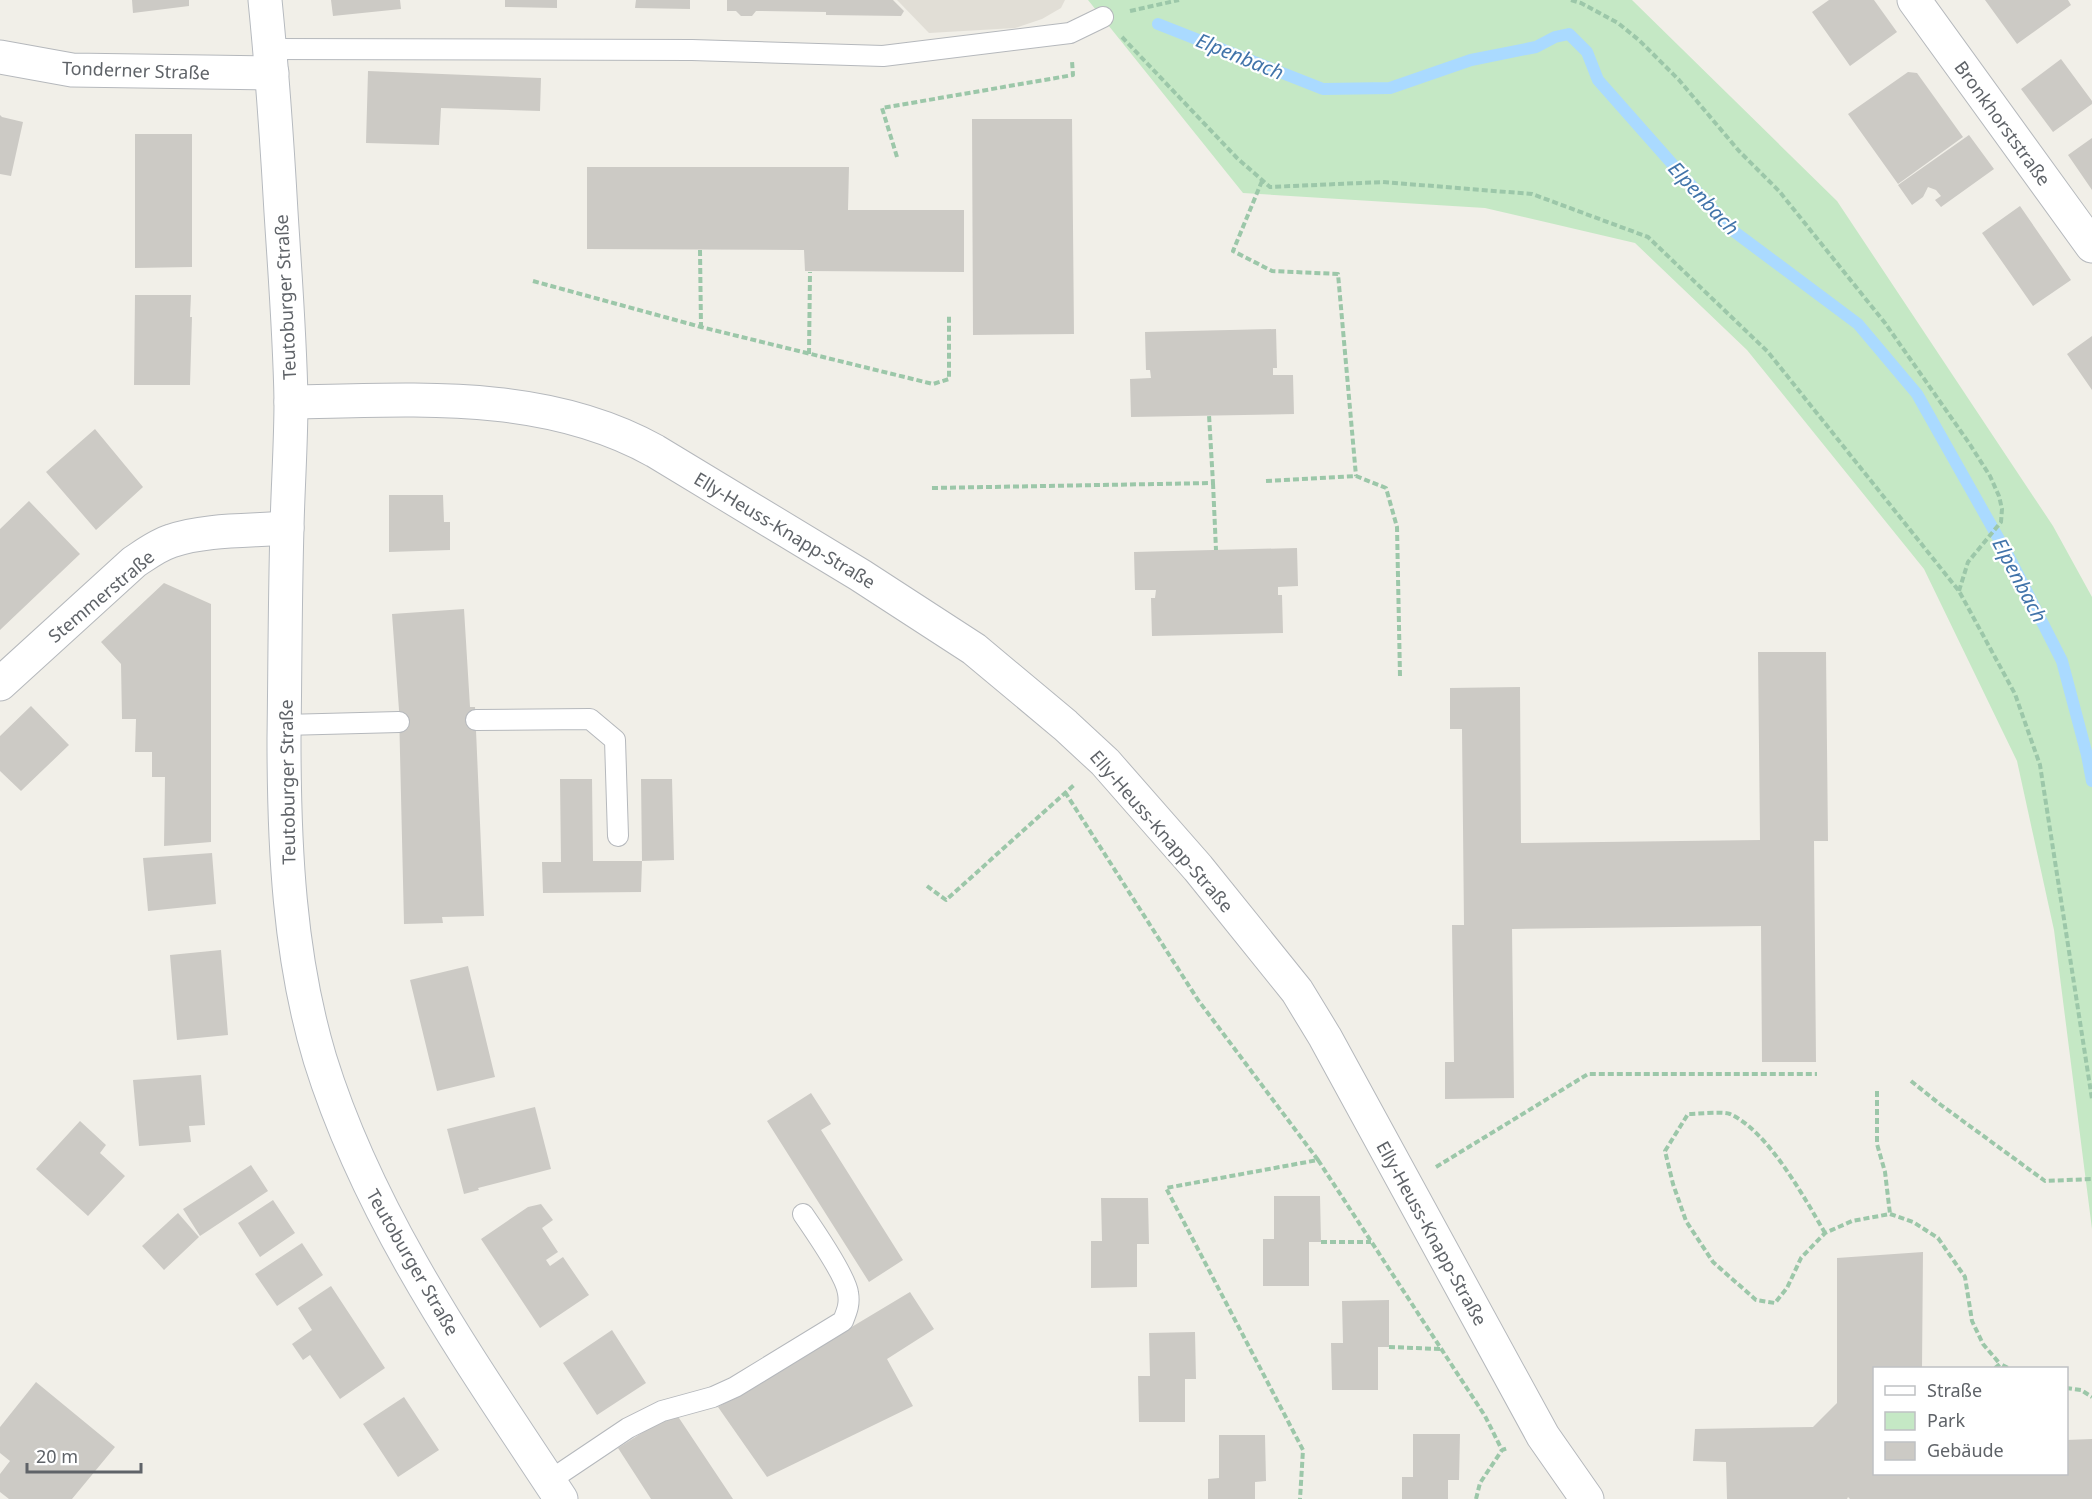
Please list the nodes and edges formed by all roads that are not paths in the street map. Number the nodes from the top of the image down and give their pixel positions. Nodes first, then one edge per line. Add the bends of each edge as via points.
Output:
1 (265, 0) edge
2 (1914, 0) edge
3 (1103, 17) road end
4 (0, 57) edge
5 (271, 61) junction
6 (2092, 246) edge
7 (291, 402) junction
8 (287, 528) junction
9 (0, 684) edge
10 (476, 720) dead end
11 (399, 722) dead end
12 (284, 725) junction
13 (618, 837) dead end
14 (803, 1214) dead end
15 (555, 1490) edge
16 (1587, 1499) edge

1 - 5 street, Teutoburger Straße
2 - 6 street, Bronkhorststraße
3 - 5 lane via 1070,33 883,56 692,50
4 - 5 street, Tonderner Straße via 72,70
5 - 7 street, Teutoburger Straße
7 - 8 street, Teutoburger Straße
7 - 16 street, Elly-Heuss-Knapp-Straße via 434,400 558,413 601,425 631,438 861,575 974,649 1065,725 1104,762 1198,868 1297,991 1543,1436
8 - 9 street, Stemmerstraße via 202,535 171,541 152,550
8 - 12 street, Teutoburger Straße
10 - 13 lane via 590,719 615,740
11 - 12 lane
12 - 15 street, Teutoburger Straße via 287,840 297,953 310,1022 332,1096 396,1239
14 - 15 lane via 848,1290 849,1307 843,1321 735,1388 662,1411 628,1428

